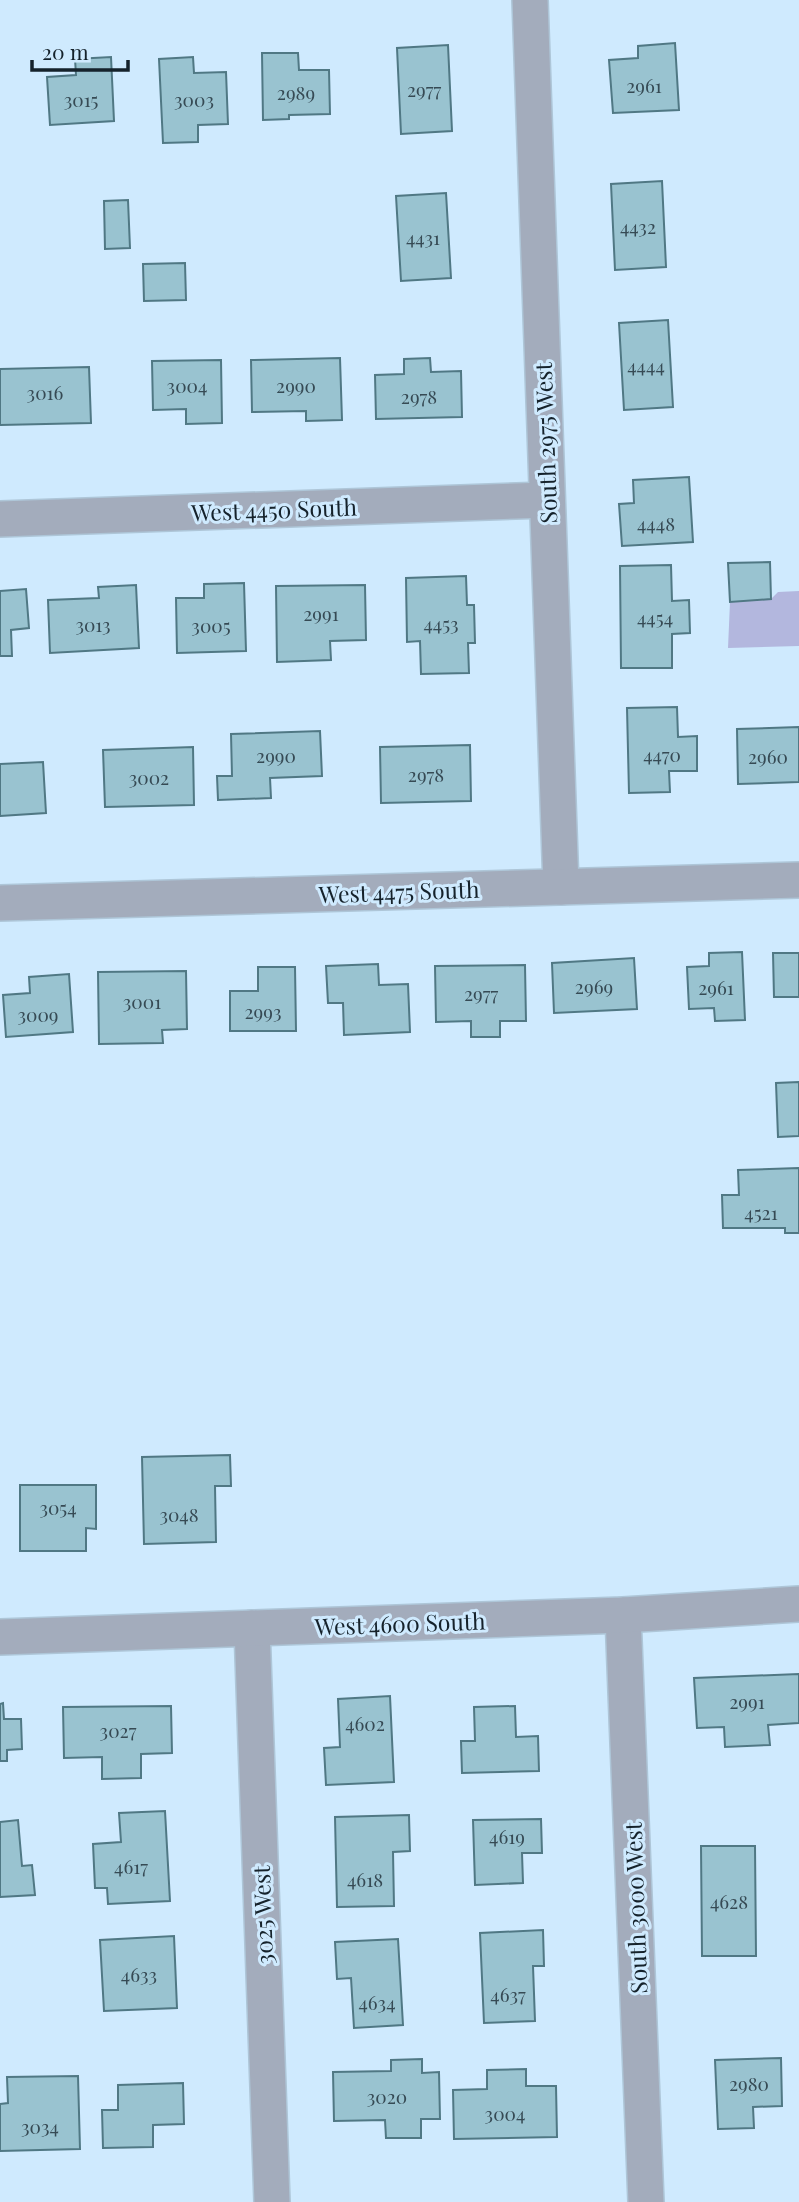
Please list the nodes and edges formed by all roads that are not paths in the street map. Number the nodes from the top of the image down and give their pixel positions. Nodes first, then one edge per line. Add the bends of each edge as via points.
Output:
1 (530, 0) edge
2 (547, 500) junction
3 (0, 519) edge
4 (799, 880) edge
5 (561, 887) junction
6 (0, 903) edge
7 (799, 1604) edge
8 (623, 1615) junction
9 (252, 1628) junction
10 (0, 1637) edge
11 (272, 2202) edge
12 (646, 2202) edge

1 - 2 street, South 2975 West
2 - 3 street, West 4450 South
2 - 5 street, South 2975 West
4 - 5 street, West 4475 South
5 - 6 street, West 4475 South
7 - 8 street, West 4600 South
8 - 9 street, West 4600 South
8 - 12 street, South 3000 West
9 - 10 street, West 4600 South
9 - 11 street, 3025 West

